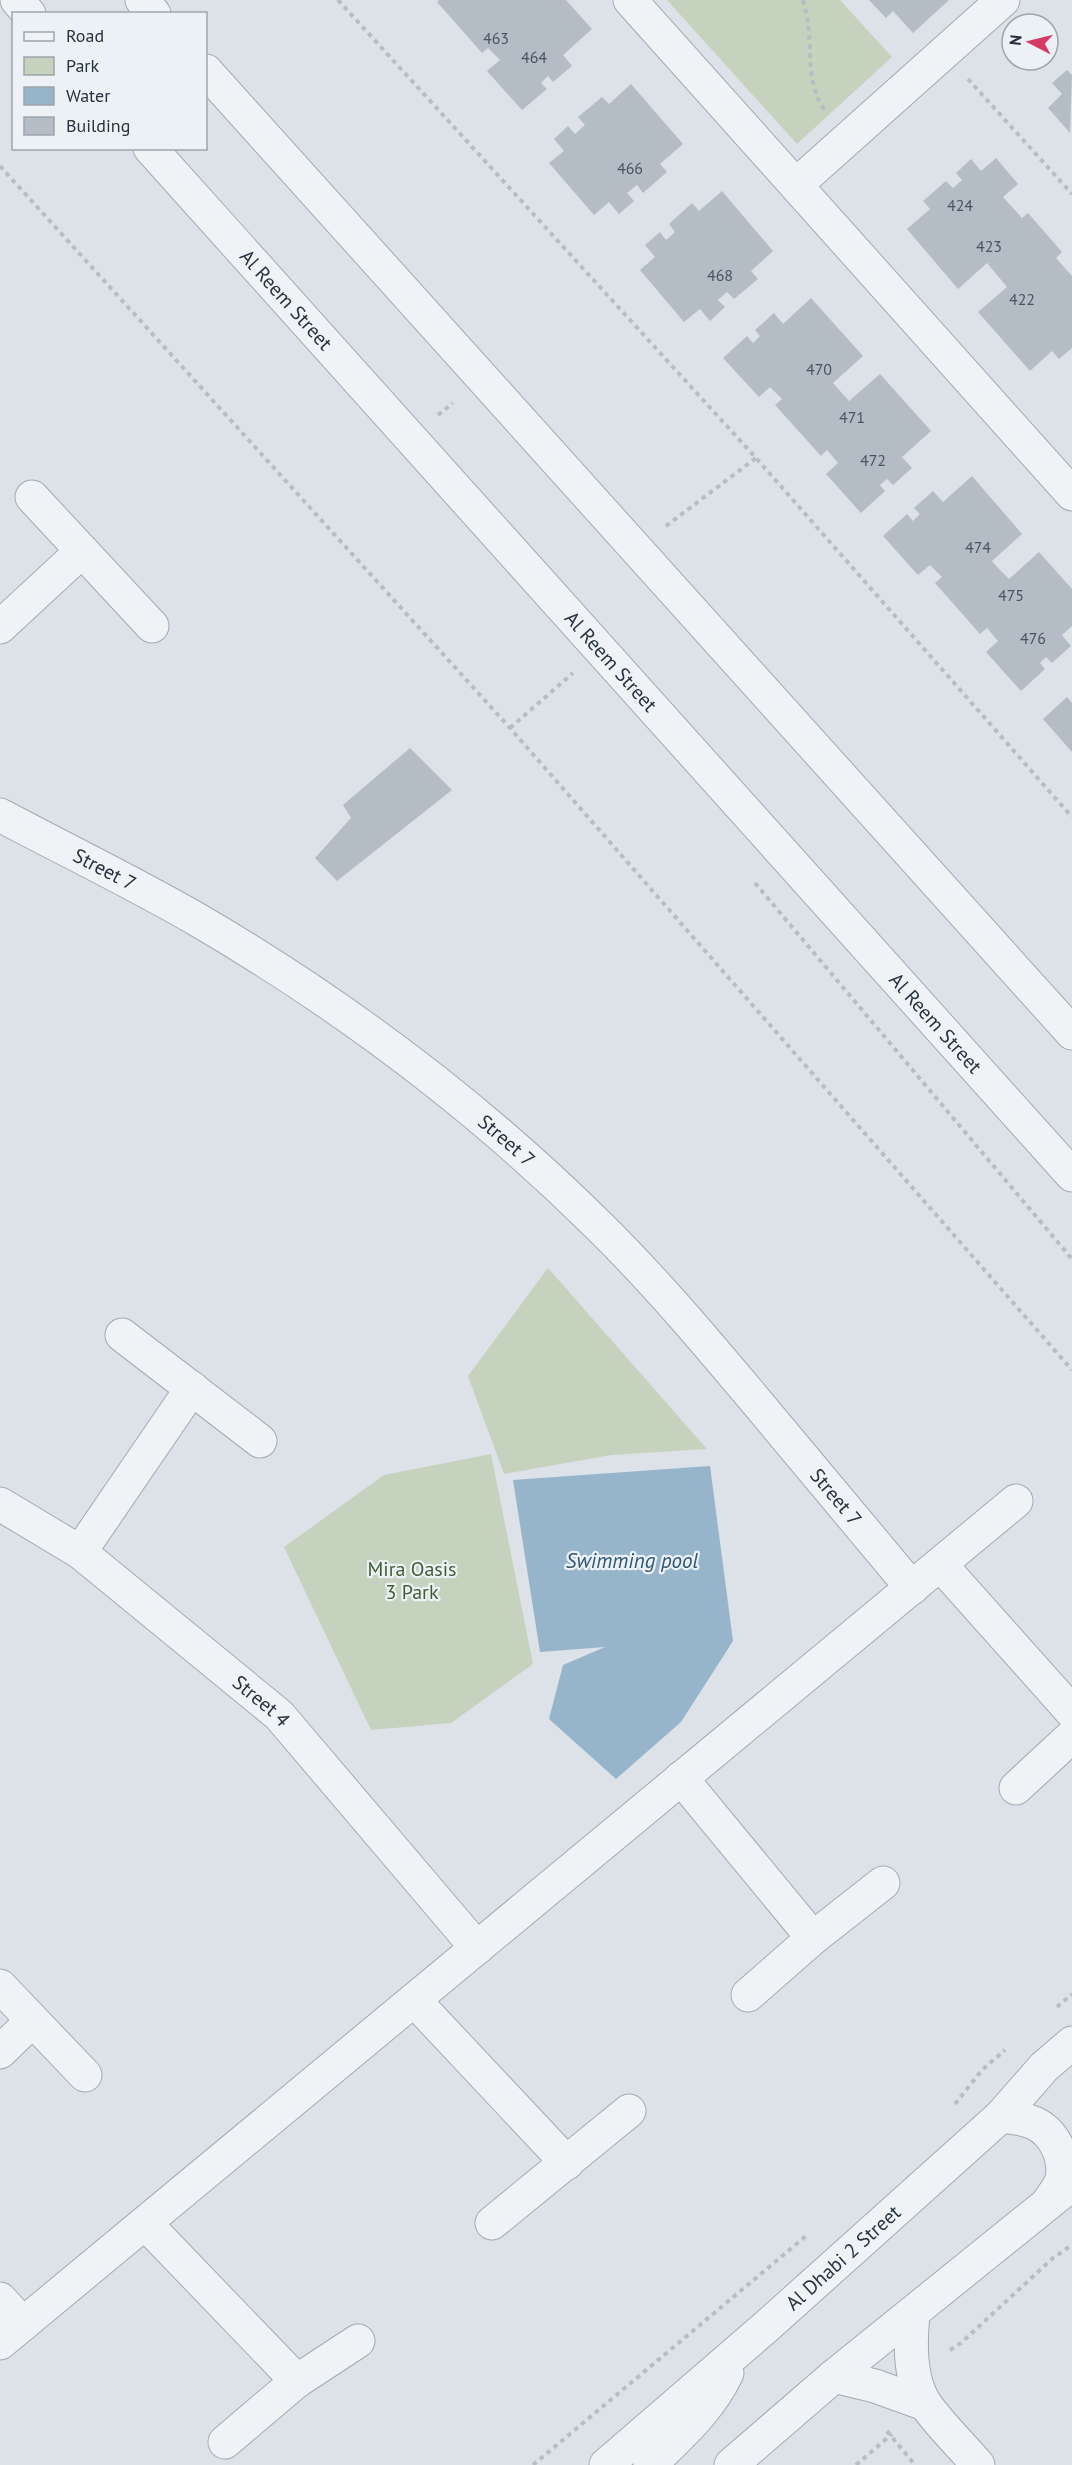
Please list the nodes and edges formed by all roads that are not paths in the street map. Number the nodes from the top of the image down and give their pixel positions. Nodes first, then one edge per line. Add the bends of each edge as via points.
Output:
1 (17, 0) edge
2 (142, 0) edge
3 (630, 0) edge
4 (1003, 0) edge
5 (27, 12) edge
6 (152, 12) edge
7 (207, 72) edge
8 (152, 150) edge
9 (796, 185) junction
10 (1072, 494) edge
11 (32, 497) dead end
12 (82, 551) junction
13 (152, 626) dead end
14 (0, 627) edge
15 (0, 815) edge
16 (1072, 1033) edge
17 (1072, 1175) edge
18 (122, 1335) dead end
19 (192, 1388) junction
20 (260, 1441) dead end
21 (1016, 1501) dead end
22 (0, 1504) edge
23 (80, 1552) junction
24 (940, 1564) junction
25 (912, 1588) junction
26 (1072, 1712) edge
27 (1072, 1736) edge
28 (681, 1778) junction
29 (1016, 1788) dead end
30 (883, 1883) dead end
31 (813, 1938) junction
32 (477, 1948) junction
33 (0, 1986) edge
34 (748, 1995) dead end
35 (414, 2000) junction
36 (32, 2021) junction
37 (1072, 2043) edge
38 (0, 2052) edge
39 (85, 2075) dead end
40 (629, 2111) dead end
41 (1001, 2116) junction
42 (567, 2163) junction
43 (1072, 2184) edge
44 (1045, 2208) junction
45 (145, 2223) junction
46 (492, 2223) dead end
47 (0, 2299) edge
48 (913, 2314) junction
49 (11, 2334) edge
50 (358, 2341) dead end
51 (736, 2352) junction
52 (834, 2376) junction
53 (297, 2381) junction
54 (925, 2404) junction
55 (225, 2442) dead end
56 (606, 2465) edge
57 (650, 2465) edge
58 (731, 2465) edge
59 (978, 2465) edge

1 - 5 street
2 - 6 street
3 - 9 street
4 - 9 street
7 - 16 street
8 - 17 street, Al Reem Street
9 - 10 street
11 - 12 street
12 - 13 street
12 - 14 street
15 - 25 street, Street 7 via 198,920 281,971 362,1027 503,1138 597,1224 670,1299
18 - 19 street
19 - 20 street
19 - 23 street
21 - 24 street
22 - 23 street, Street 4
23 - 32 street, Street 4 via 279,1715
24 - 25 street
24 - 26 street
25 - 28 street
27 - 29 street
28 - 31 street
28 - 32 street
30 - 31 street
31 - 34 street
32 - 35 street
33 - 36 street
35 - 42 street
35 - 45 street
36 - 38 street
36 - 39 street
37 - 41 street, Al Dhabi 2 Street via 1044,2067
40 - 42 street
41 - 44 street via 1035,2123 1058,2147 1062,2180
41 - 51 street, Al Dhabi 2 Street
42 - 46 street
43 - 44 street
44 - 48 street
45 - 49 street
45 - 53 street
47 - 49 street
48 - 52 street
48 - 54 street via 911,2356
50 - 53 street
51 - 56 street, Al Dhabi 2 Street
51 - 57 street via 718,2392 697,2419
52 - 54 street
52 - 58 street
53 - 55 street
54 - 59 street

